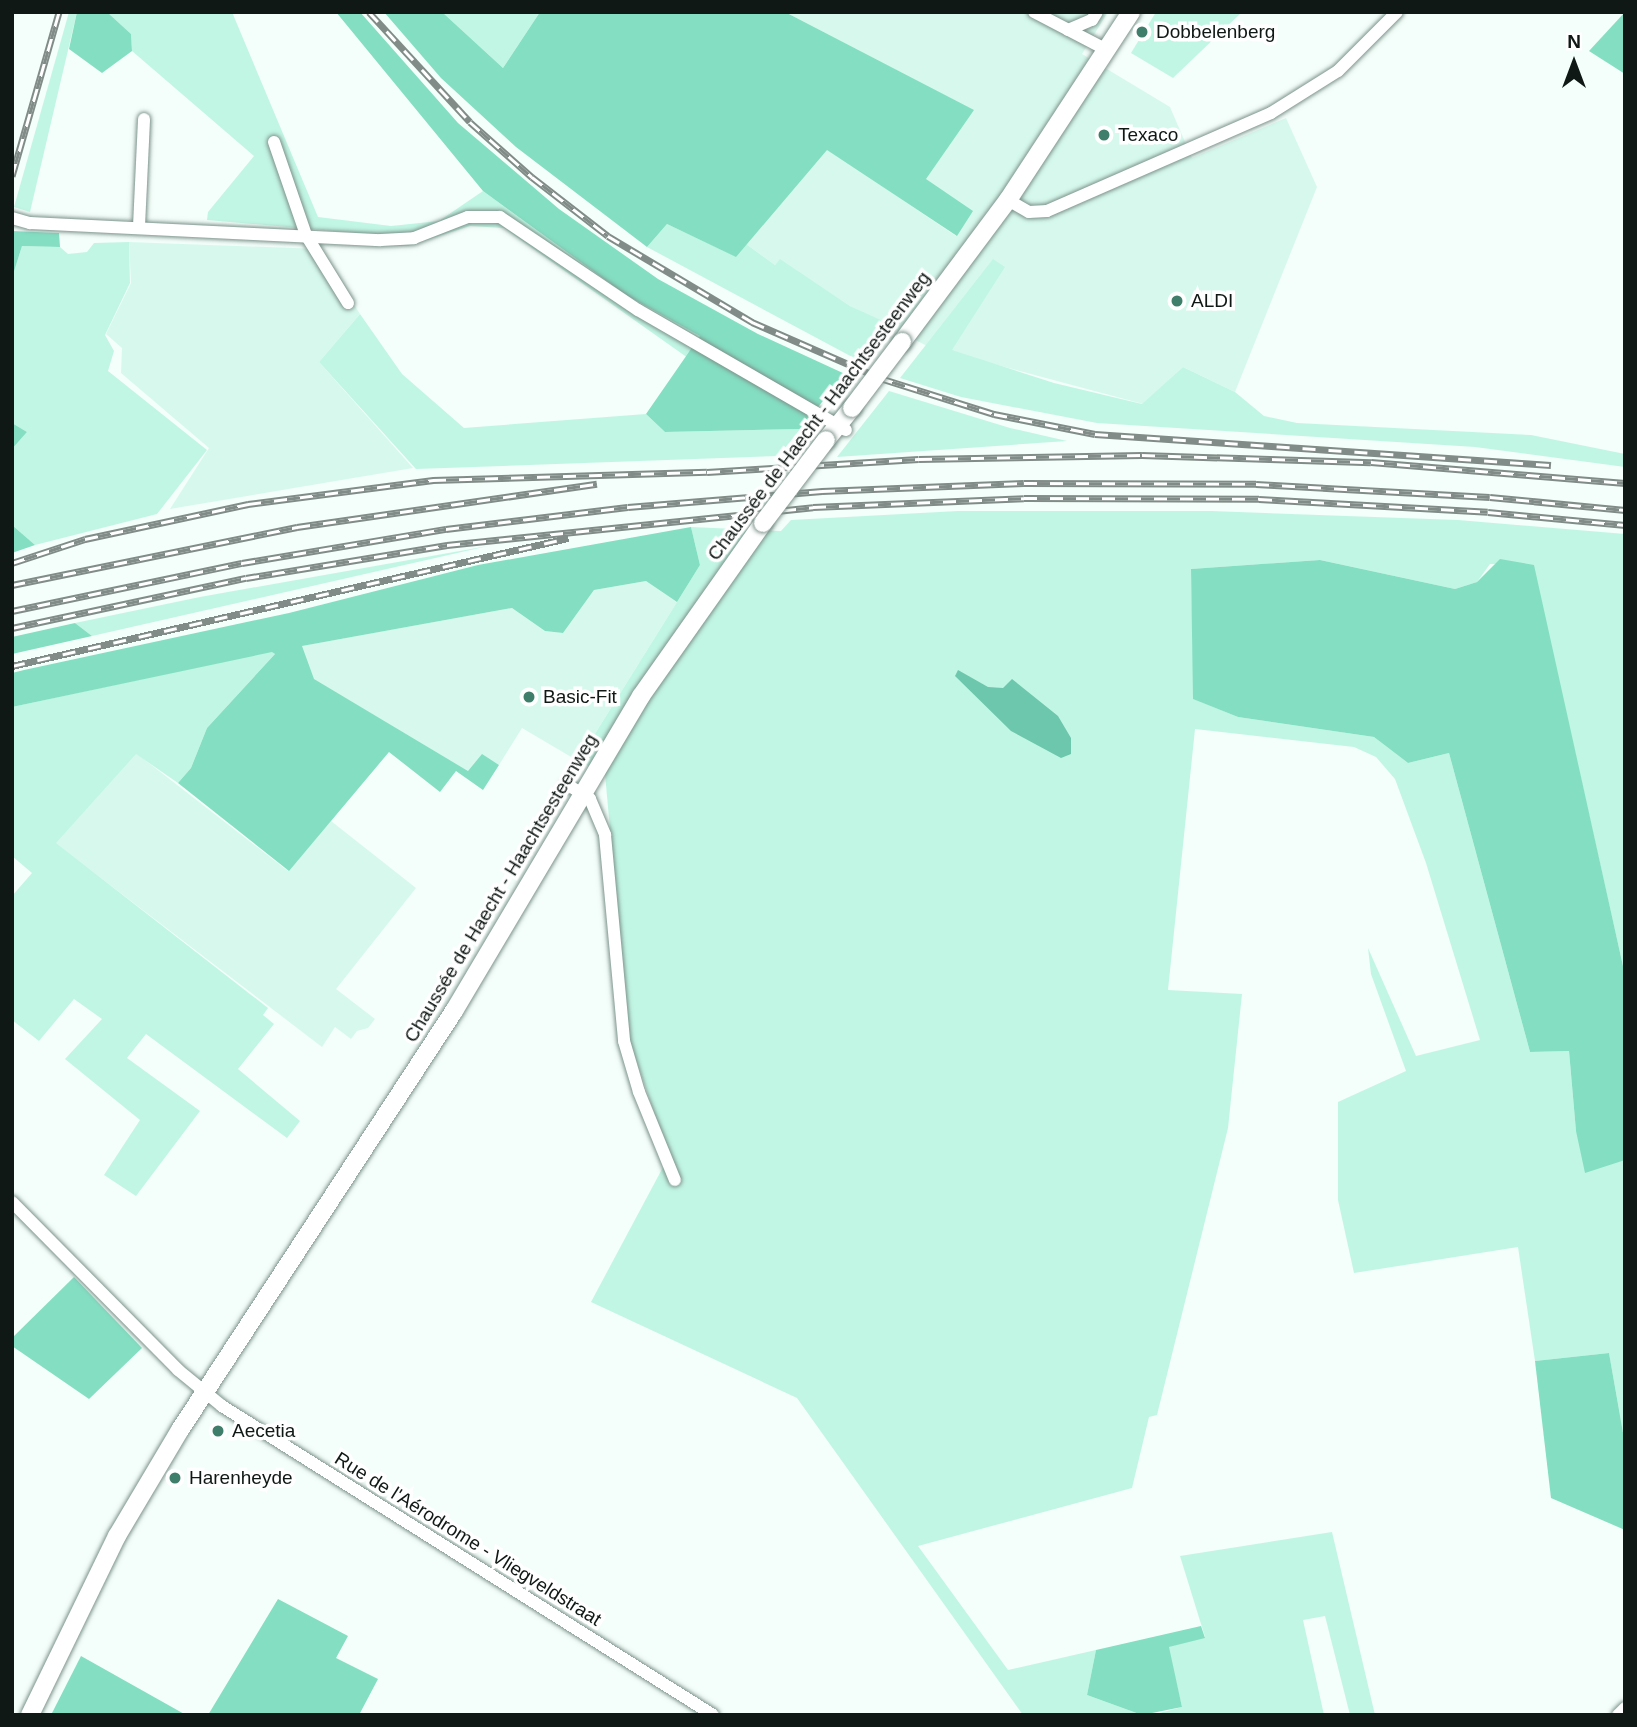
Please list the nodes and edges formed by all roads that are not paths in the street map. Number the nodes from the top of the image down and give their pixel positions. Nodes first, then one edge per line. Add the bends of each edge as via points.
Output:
1 (1034, 12) edge
2 (1097, 12) edge
3 (1132, 12) edge
4 (1397, 12) edge
5 (1068, 30) junction
6 (1107, 50) junction
7 (144, 119) dead end
8 (274, 142) dead end
9 (1008, 200) junction
10 (12, 218) edge
11 (139, 226) junction
12 (306, 235) junction
13 (348, 303) dead end
14 (832, 421) junction
15 (575, 789) junction
16 (675, 1181) dead end
17 (12, 1202) edge
18 (204, 1392) junction
19 (1625, 1707) edge
20 (30, 1715) edge
21 (713, 1715) edge
22 (1618, 1715) edge

1 - 5 street
2 - 5 street via 1092,20
3 - 6 main road, Chaussée de Haecht - Haachtsesteenweg
4 - 9 street via 1338,71 1270,113 1047,211 1028,212
5 - 6 street
6 - 9 main road, Chaussée de Haecht - Haachtsesteenweg
7 - 11 street
8 - 12 street
9 - 14 main road, Chaussée de Haecht - Haachtsesteenweg, bridge via 852,408
10 - 11 street via 30,223
11 - 12 street
12 - 13 street
12 - 14 street via 414,237 468,217 500,217 639,310
14 - 15 main road, Chaussée de Haecht - Haachtsesteenweg, bridge via 826,440
15 - 16 street via 590,799 605,835 624,1041
15 - 18 main road, Chaussée de Haecht - Haachtsesteenweg via 454,1011
17 - 18 street, Rue de l'Aérodrome - Vliegveldstraat
18 - 20 main road, Chaussée de Haecht - Haachtsesteenweg via 117,1536
18 - 21 street, Rue de l'Aérodrome - Vliegveldstraat
19 - 22 street

